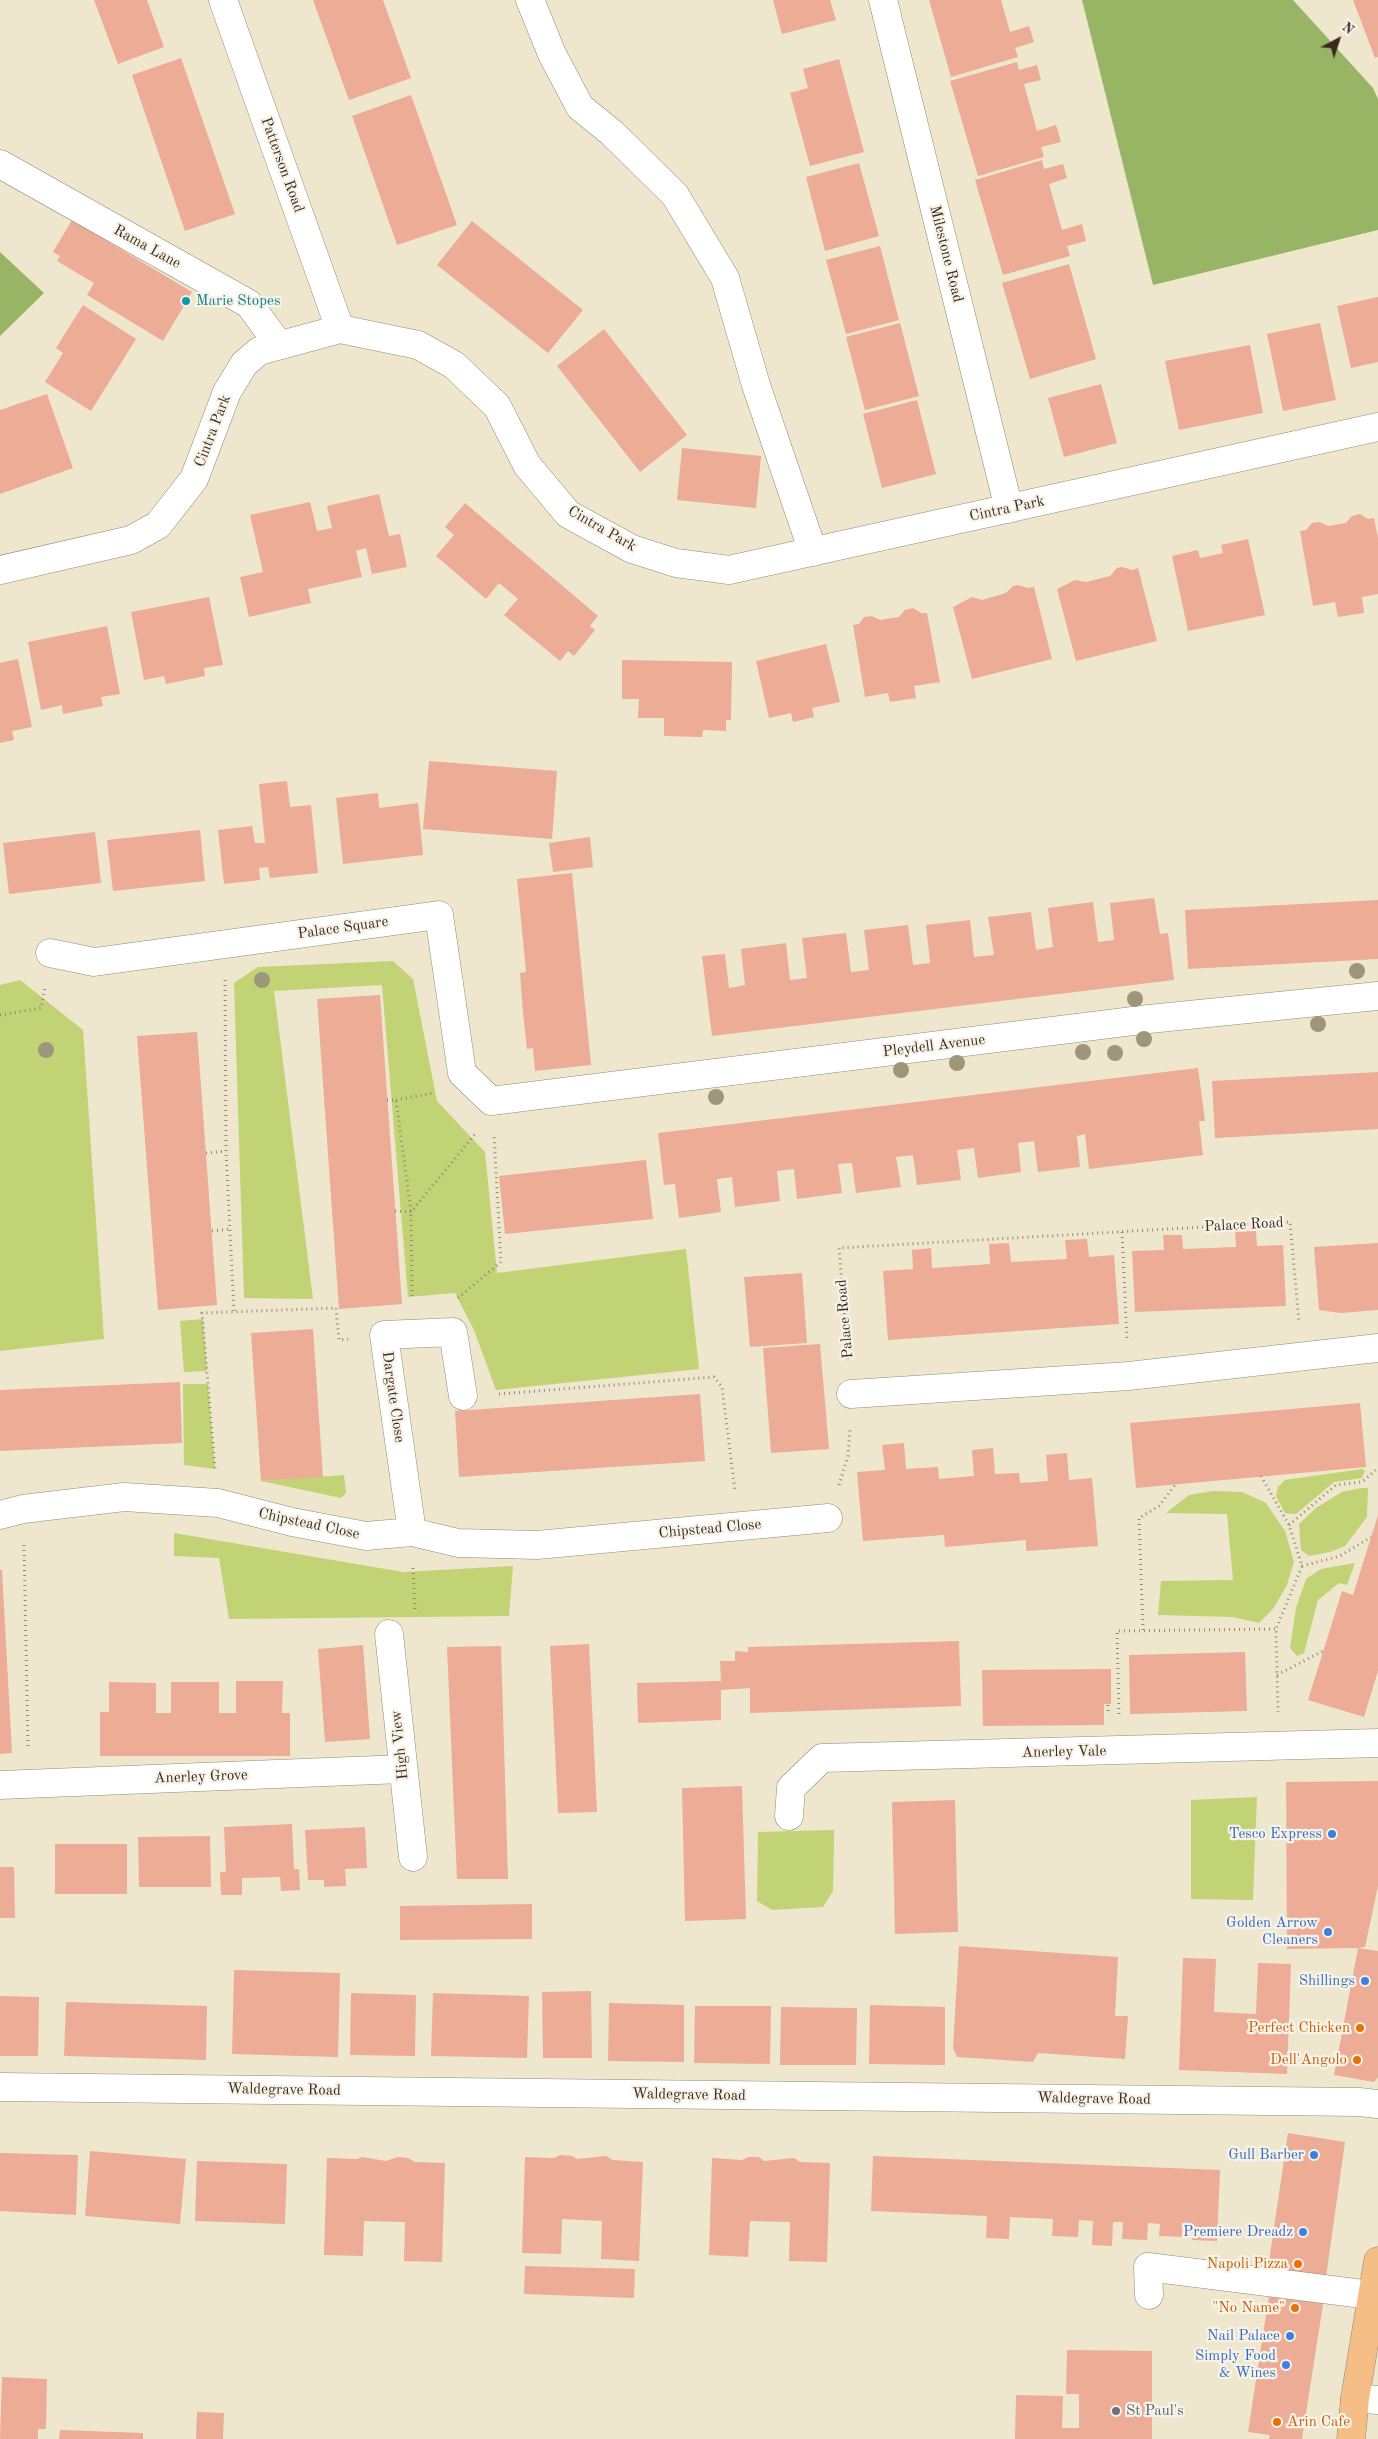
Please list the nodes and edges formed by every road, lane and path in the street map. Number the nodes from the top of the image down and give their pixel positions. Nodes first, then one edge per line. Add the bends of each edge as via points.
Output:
1 (223, 0) edge
2 (530, 0) edge
3 (883, 0) edge
4 (0, 164) edge
5 (340, 329) junction
6 (279, 345) junction
7 (1378, 427) edge
8 (1009, 509) junction
9 (812, 552) junction
10 (0, 570) edge
11 (226, 943) junction
12 (50, 953) dead end
13 (44, 995) dead end
14 (1378, 996) edge
15 (0, 1015) edge
16 (435, 1093) dead end
17 (387, 1100) dead end
18 (396, 1100) junction
19 (490, 1101) junction
20 (494, 1129) dead end
21 (226, 1150) junction
22 (206, 1153) dead end
23 (395, 1211) dead end
24 (411, 1212) junction
25 (230, 1229) junction
26 (212, 1231) dead end
27 (1122, 1232) junction
28 (234, 1312) junction
29 (453, 1332) junction
30 (413, 1334) junction
31 (384, 1335) junction
32 (1378, 1348) edge
33 (1303, 1358) junction
34 (1129, 1376) junction
35 (851, 1394) junction
36 (463, 1396) joint
37 (1378, 1468) edge
38 (1261, 1476) dead end
39 (1174, 1485) dead end
40 (218, 1503) junction
41 (12, 1512) edge
42 (828, 1518) joint
43 (1289, 1525) junction
44 (739, 1526) junction
45 (412, 1532) junction
46 (1371, 1537) dead end
47 (1302, 1566) junction
48 (1276, 1629) junction
49 (1143, 1630) junction
50 (389, 1634) joint
51 (1323, 1651) dead end
52 (1277, 1675) junction
53 (1108, 1705) dead end
54 (1108, 1713) dead end
55 (1378, 1744) edge
56 (1279, 1748) junction
57 (1119, 1751) junction
58 (402, 1769) junction
59 (29, 1784) junction
60 (0, 1785) edge
61 (789, 1816) dead end
62 (413, 1857) dead end
63 (0, 2087) edge
64 (1378, 2104) edge
65 (1378, 2261) edge
66 (1371, 2294) junction
67 (1149, 2295) dead end
68 (1366, 2399) edge
69 (1351, 2439) edge

1 - 5 street, Patterson Road
2 - 9 street via 552,54 580,107 612,133 675,196 725,278 756,385
3 - 8 street, Milestone Road
4 - 6 street, Rama Lane via 249,304
5 - 6 street, Cintra Park
5 - 9 street, Cintra Park via 418,345 454,365 496,406 527,465 568,514 632,549 676,563 729,570
6 - 10 street, Cintra Park via 259,351 244,364 227,392 194,479 158,525 130,540
7 - 8 street, Cintra Park
8 - 9 street, Cintra Park
11 - 12 street, Palace Square via 94,962
11 - 19 street, Palace Square via 439,915 462,1073
11 - 21 path
13 - 15 path via 41,1008
14 - 19 street, Pleydell Avenue via 1149,1019
16 - 18 path
17 - 18 path
18 - 24 path
19 - 24 path via 480,1127
20 - 29 path via 502,1262 452,1302
21 - 22 path
21 - 25 path
23 - 24 path
24 - 30 path
25 - 26 path
25 - 28 path
27 - 33 path, Palace Road via 1290,1222
27 - 34 path
27 - 35 path, Palace Road via 839,1248
28 - 31 path via 336,1308 340,1340
28 - 40 path via 202,1313
29 - 30 street, Dargate Close
29 - 36 street
30 - 31 street, Dargate Close
31 - 45 street, Dargate Close
32 - 33 street
33 - 34 street
34 - 35 street
35 - 42 path via 848,1456
36 - 44 path via 714,1377 722,1388
37 - 43 path via 1362,1482 1336,1485
38 - 43 path
39 - 49 path via 1159,1506 1139,1518
40 - 41 street, Chipstead Close via 124,1497
40 - 45 street, Chipstead Close via 366,1536
41 - 59 path
42 - 44 street, Chipstead Close
43 - 47 path
44 - 45 street, Chipstead Close via 538,1545 458,1543
45 - 50 path via 416,1624
46 - 47 path via 1340,1556
47 - 48 path
48 - 49 path
48 - 52 path
49 - 57 path via 1117,1631
50 - 58 street, High View
51 - 52 path
52 - 56 path
53 - 54 path
55 - 56 street, Anerley Vale
56 - 57 street, Anerley Vale
57 - 61 street, Anerley Vale via 822,1758 790,1788
58 - 59 street, Anerley Grove
58 - 62 street, High View
59 - 60 street, Anerley Grove
63 - 64 street, Waldegrave Road
65 - 66 main road
66 - 67 street via 1148,2267
66 - 68 main road
68 - 69 main road

